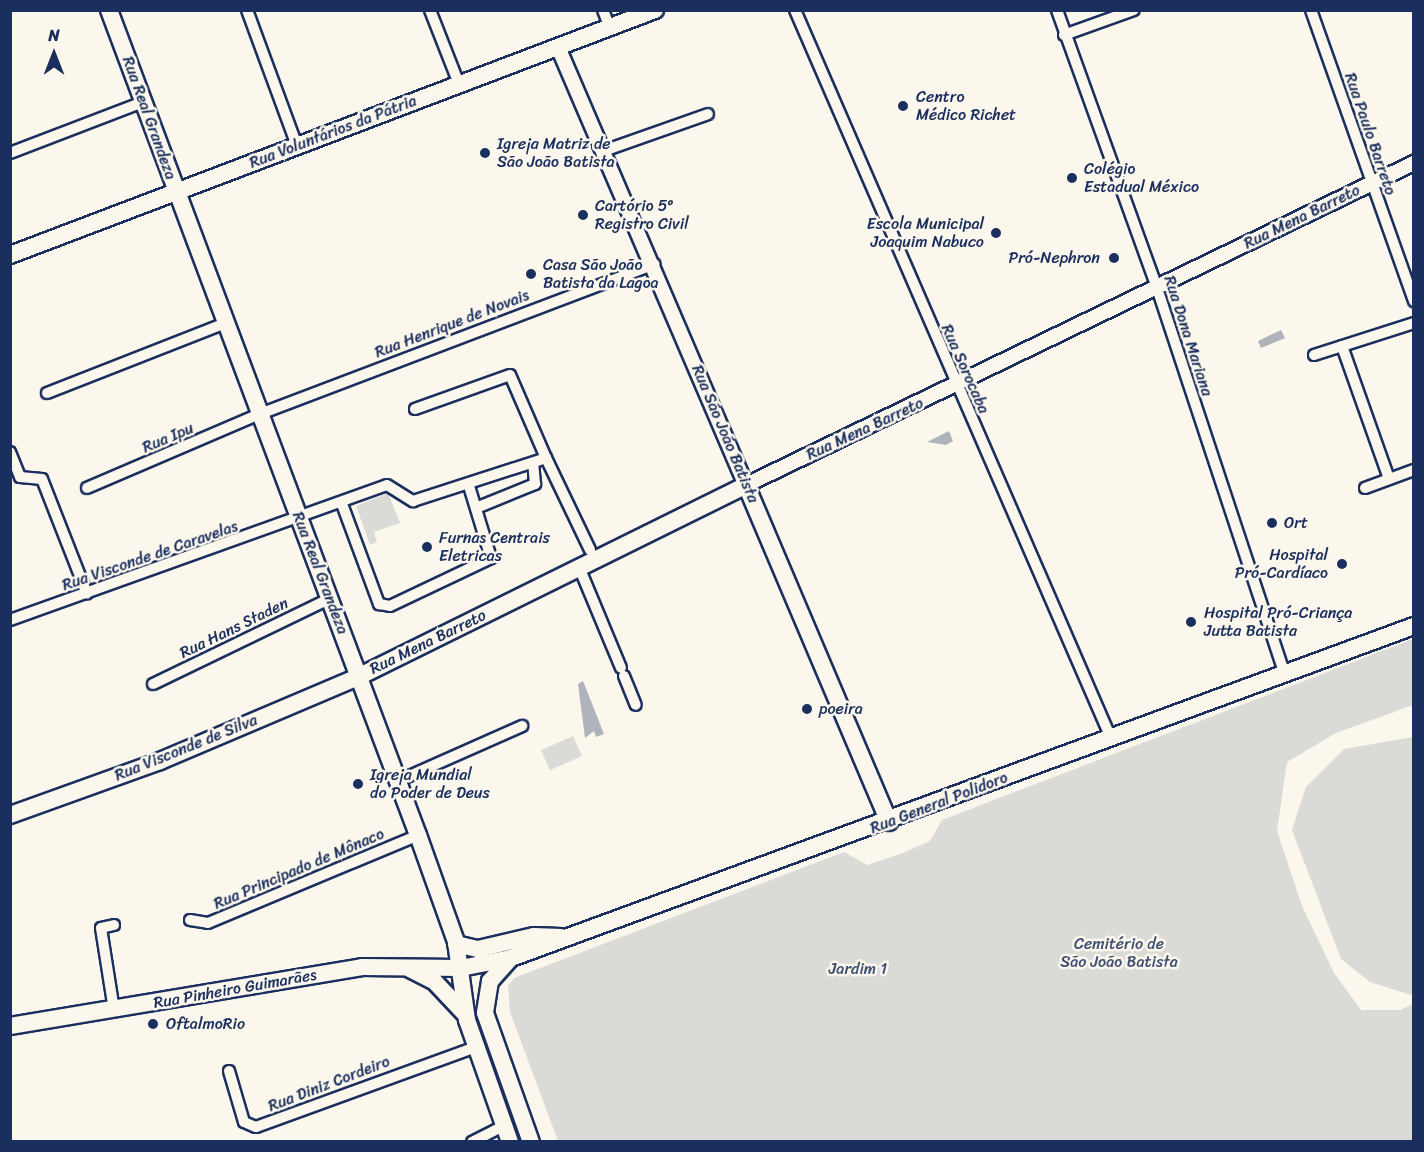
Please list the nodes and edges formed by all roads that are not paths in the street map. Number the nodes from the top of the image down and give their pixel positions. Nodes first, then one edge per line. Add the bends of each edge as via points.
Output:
1 (109, 10) edge
2 (247, 10) edge
3 (430, 10) edge
4 (603, 10) edge
5 (655, 10) edge
6 (795, 10) edge
7 (1057, 10) edge
8 (1134, 10) edge
9 (1311, 10) edge
10 (610, 28) junction
11 (1064, 35) junction
12 (558, 47) junction
13 (459, 84) junction
14 (143, 102) junction
15 (708, 114) dead end
16 (297, 146) junction
17 (606, 150) junction
18 (10, 153) edge
19 (1413, 163) edge
20 (1371, 183) junction
21 (176, 192) junction
22 (10, 255) edge
23 (654, 264) junction
24 (1157, 288) junction
25 (1413, 301) edge
26 (226, 323) junction
27 (1413, 323) edge
28 (1341, 346) junction
29 (1314, 356) dead end
30 (956, 386) junction
31 (46, 393) dead end
32 (414, 409) dead end
33 (260, 414) junction
34 (10, 452) edge
35 (546, 458) junction
36 (533, 463) junction
37 (1413, 470) edge
38 (1389, 479) junction
39 (468, 483) junction
40 (746, 485) junction
41 (87, 488) dead end
42 (1365, 488) dead end
43 (342, 504) junction
44 (476, 508) junction
45 (300, 521) junction
46 (590, 550) dead end
47 (579, 567) junction
48 (87, 594) junction
49 (329, 599) junction
50 (10, 620) edge
51 (1413, 626) edge
52 (1285, 674) junction
53 (360, 676) junction
54 (153, 684) dead end
55 (636, 705) dead end
56 (522, 726) dead end
57 (1111, 738) junction
58 (398, 781) junction
59 (10, 815) edge
60 (889, 822) junction
61 (418, 835) junction
62 (189, 921) dead end
63 (114, 924) dead end
64 (567, 938) junction
65 (456, 944) junction
66 (511, 957) junction
67 (404, 966) junction
68 (460, 968) junction
69 (114, 1010) junction
70 (465, 1014) junction
71 (10, 1026) edge
72 (476, 1047) junction
73 (230, 1071) dead end
74 (504, 1126) junction
75 (472, 1142) edge
76 (510, 1142) edge
77 (531, 1142) edge

1 - 14 main road, Rua Real Grandeza
2 - 16 street
3 - 13 street
4 - 10 street
5 - 10 main road, Rua Voluntários da Pátria
6 - 30 street, Rua Sorocaba
7 - 11 street, Rua Dona Mariana
8 - 11 street
9 - 20 street, Rua Paulo Barreto
10 - 12 main road, Rua Voluntários da Pátria
11 - 24 street, Rua Dona Mariana
12 - 13 main road, Rua Voluntários da Pátria
12 - 17 street, Rua São João Batista
13 - 16 main road, Rua Voluntários da Pátria
14 - 18 street
14 - 21 main road, Rua Real Grandeza
15 - 17 street
16 - 21 main road, Rua Voluntários da Pátria
17 - 23 street, Rua São João Batista
19 - 20 street, Rua Mena Barreto
20 - 24 street, Rua Mena Barreto
20 - 25 street, Rua Paulo Barreto
21 - 22 main road, Rua Voluntários da Pátria
21 - 26 main road, Rua Real Grandeza
23 - 33 street, Rua Henrique de Novais
23 - 40 street, Rua São João Batista
24 - 30 street, Rua Mena Barreto
24 - 52 street, Rua Dona Mariana
26 - 31 street
26 - 33 main road, Rua Real Grandeza
27 - 28 street
28 - 29 street
28 - 38 street
30 - 40 street, Rua Mena Barreto
30 - 57 street, Rua Sorocaba
32 - 35 street via 510,375
33 - 41 street, Rua Ipu
33 - 45 main road, Rua Real Grandeza
34 - 48 street via 20,477 42,479
35 - 36 street
35 - 46 street
36 - 39 street
36 - 44 street via 535,484
37 - 38 street
38 - 42 street
39 - 43 street, Rua Visconde de Caravelas via 413,501 387,485
39 - 44 street
40 - 47 main road, Rua Mena Barreto
40 - 60 main road, Rua São João Batista
43 - 44 street via 384,607 487,564 490,552
43 - 45 street, Rua Visconde de Caravelas
45 - 48 street, Rua Visconde de Caravelas
45 - 49 main road, Rua Real Grandeza
47 - 53 main road, Rua Mena Barreto
47 - 55 street
48 - 50 street, Rua Visconde de Caravelas
49 - 53 main road, Rua Real Grandeza
49 - 54 street, Rua Hans Staden
51 - 52 main road, Rua General Polidoro
52 - 57 main road, Rua General Polidoro
53 - 58 main road, Rua Real Grandeza
53 - 59 main road, Rua Visconde de Silva via 160,761
56 - 58 street
57 - 60 main road, Rua General Polidoro
58 - 61 main road, Rua Real Grandeza
60 - 64 main road, Rua General Polidoro
61 - 62 street, Rua Principado de Mônaco via 208,923
61 - 65 main road, Rua Real Grandeza
63 - 69 street via 101,928
64 - 65 main road via 534,936 478,949
64 - 66 main road, Rua General Polidoro
65 - 68 main road, Rua Real Grandeza
66 - 68 main road, Rua General Polidoro
66 - 77 main road via 490,981 485,1013
67 - 68 main road, Rua Pinheiro Guimarães
67 - 69 main road, Rua Pinheiro Guimarães via 362,967
67 - 70 main road via 434,981
68 - 70 main road, Rua Real Grandeza
69 - 71 main road, Rua Pinheiro Guimarães
70 - 72 main road, Rua Real Grandeza
72 - 73 street, Rua Diniz Cordeiro via 256,1127 244,1122
72 - 74 main road, Rua Real Grandeza
74 - 75 street
74 - 76 main road, Rua Real Grandeza

